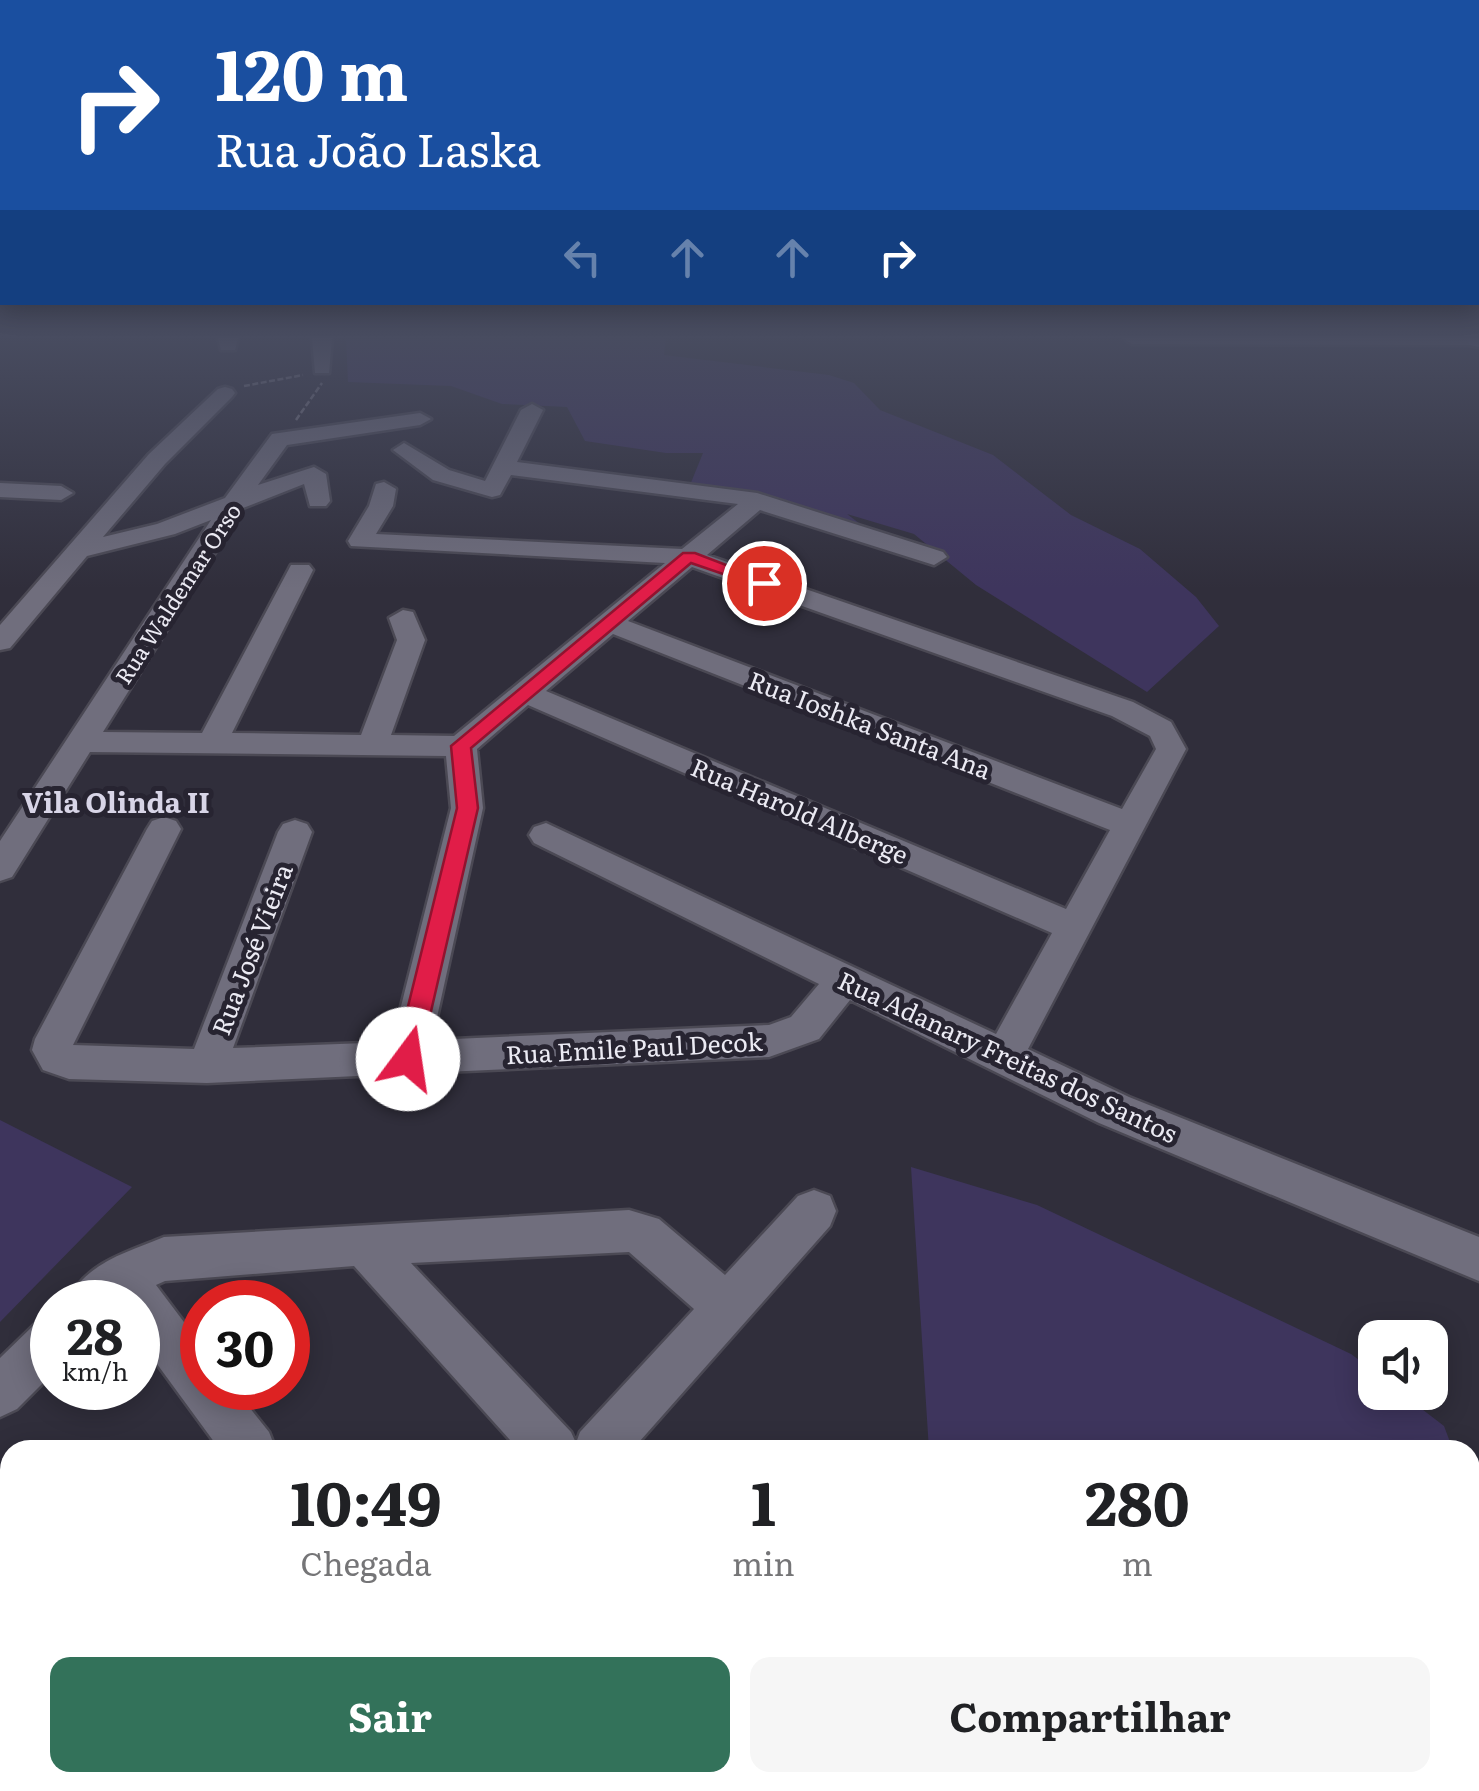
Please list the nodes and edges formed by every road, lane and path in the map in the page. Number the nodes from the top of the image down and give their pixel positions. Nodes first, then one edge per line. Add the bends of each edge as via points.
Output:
1 (194, 422) edge
2 (294, 422) edge
3 (396, 422) edge
4 (527, 422) edge
5 (280, 439) junction
6 (404, 450) dead end
7 (506, 468) junction
8 (384, 489) dead end
9 (0, 490) edge
10 (61, 493) dead end
11 (238, 498) junction
12 (318, 500) dead end
13 (757, 500) junction
14 (82, 550) junction
15 (689, 557) junction
16 (934, 557) dead end
17 (300, 570) dead end
18 (403, 618) dead end
19 (609, 623) junction
20 (0, 642) edge
21 (525, 693) junction
22 (81, 742) junction
23 (212, 744) junction
24 (372, 745) junction
25 (461, 746) junction
26 (1130, 825) junction
27 (164, 829) dead end
28 (295, 832) dead end
29 (546, 835) dead end
30 (0, 868) edge
31 (1074, 927) junction
32 (844, 980) junction
33 (1003, 1058) junction
34 (408, 1059) junction
35 (207, 1066) junction
36 (814, 1211) dead end
37 (363, 1244) junction
38 (1479, 1259) edge
39 (125, 1280) edge
40 (727, 1307) junction
41 (160, 1343) edge
42 (30, 1362) edge
43 (180, 1363) edge
44 (0, 1392) edge
45 (221, 1410) edge
46 (244, 1440) edge
47 (544, 1440) edge
48 (607, 1440) edge

1 - 14 street
2 - 5 path
3 - 5 street
4 - 7 street
5 - 11 street, Rua Waldemar Orso
6 - 7 street via 469,486 492,490
7 - 13 street
8 - 15 street via 360,541
9 - 10 street
11 - 12 street via 311,473
11 - 14 street via 154,533
11 - 22 street, Rua Waldemar Orso
13 - 15 street
13 - 16 street
14 - 20 street
15 - 19 street
15 - 26 street via 1144,720 1168,736 1172,749
17 - 23 street
18 - 24 street via 410,640
19 - 21 street
19 - 26 street, Rua Ioshka Santa Ana
21 - 25 street
21 - 31 street, Rua Harold Alberge
22 - 23 street
22 - 30 street, Rua Waldemar Orso
23 - 24 street
24 - 25 street
25 - 34 street via 467,808
26 - 31 street
27 - 35 street, Rua Emile Paul Decok via 52,1050 69,1062
28 - 35 street, Rua José Vieira
29 - 32 street, Rua Adanary Freitas dos Santos
31 - 33 street
32 - 33 street, Rua Adanary Freitas dos Santos
32 - 34 street, Rua Emile Paul Decok via 805,1028 768,1041
33 - 38 street, Rua Adanary Freitas dos Santos
34 - 35 street, Rua Emile Paul Decok
36 - 40 street
37 - 39 street via 164,1260
37 - 40 street via 644,1234
37 - 47 street
40 - 48 street
41 - 43 street
42 - 44 street
45 - 46 street

